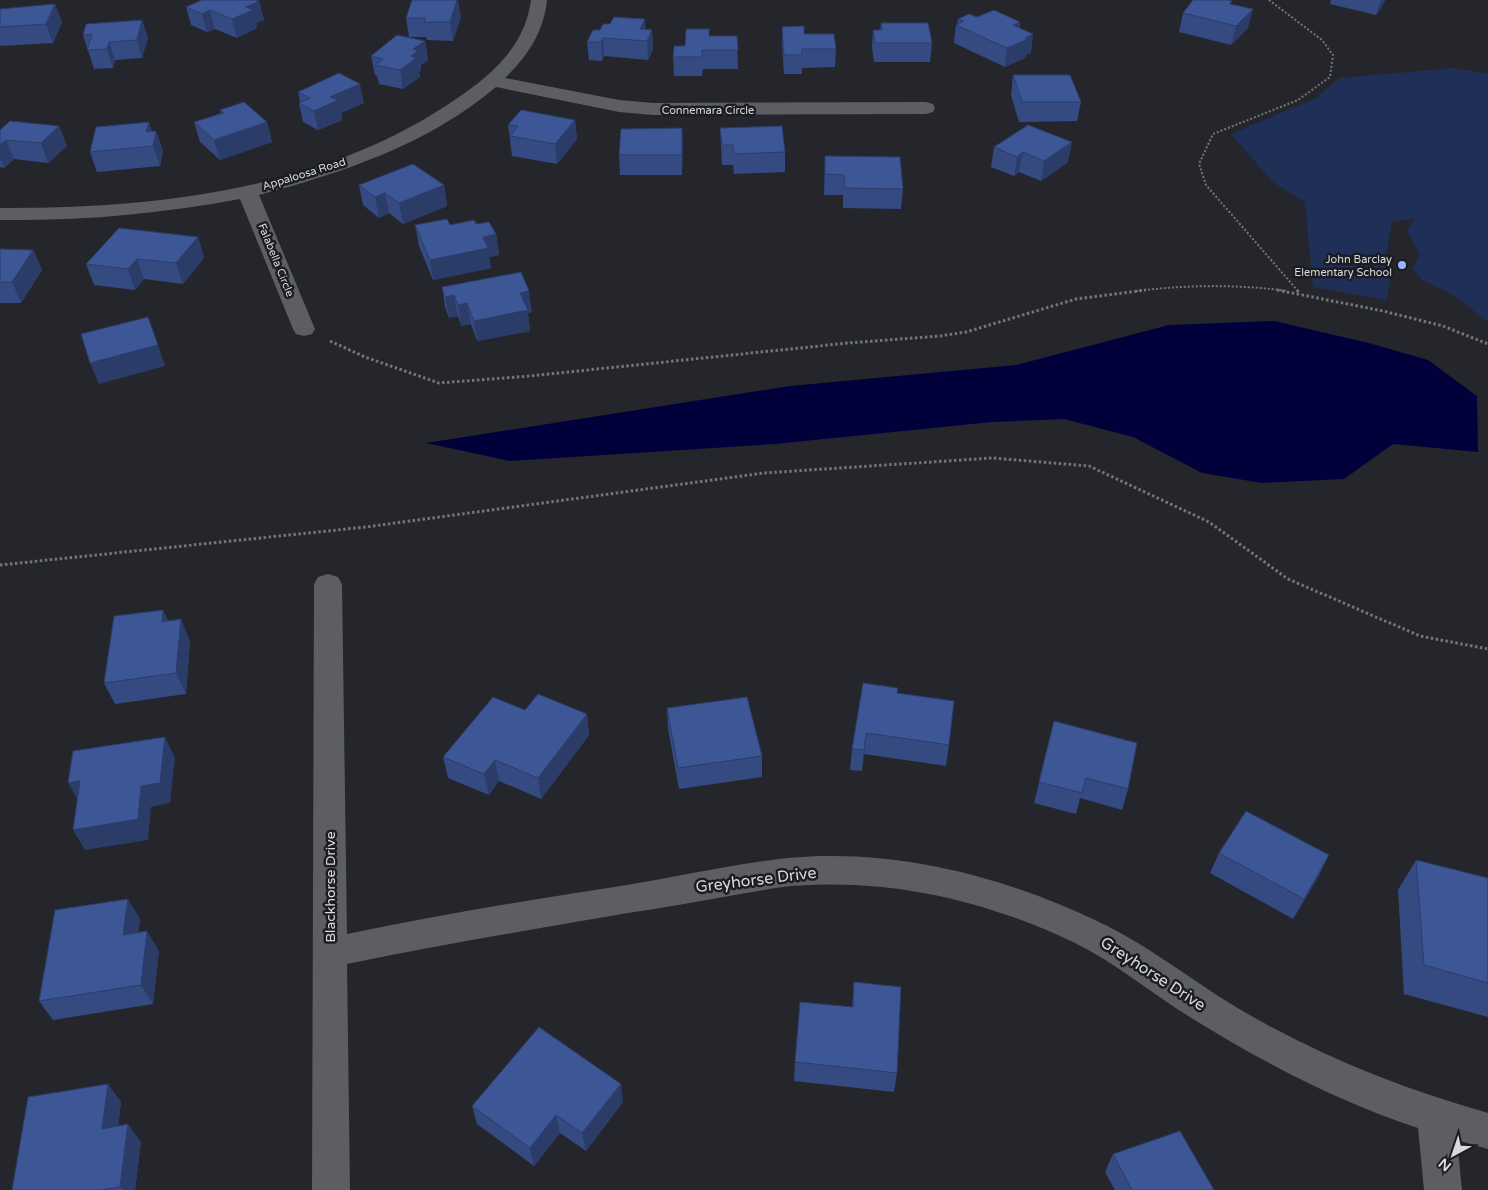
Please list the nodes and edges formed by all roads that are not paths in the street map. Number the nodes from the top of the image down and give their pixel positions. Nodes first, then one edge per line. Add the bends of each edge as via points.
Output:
1 (539, 0) edge
2 (492, 81) junction
3 (926, 108) dead end
4 (248, 191) junction
5 (0, 214) edge
6 (304, 329) road end
7 (328, 584) dead end
8 (331, 952) junction
9 (1436, 1117) junction
10 (1488, 1131) edge
11 (331, 1190) edge
12 (1443, 1190) edge

1 - 2 street, Appaloosa Road via 532,29 521,49
2 - 3 street, Connemara Circle via 619,106 653,109
2 - 4 street, Appaloosa Road via 453,111 388,146 335,166
4 - 5 street, Appaloosa Road via 112,212
4 - 6 street, Falabella Circle
7 - 8 street, Blackhorse Drive
8 - 9 street, Greyhorse Drive via 445,928 790,872 851,870 911,875 981,891 1032,908 1082,930 1148,969 1201,1006 1289,1057 1386,1100
8 - 11 street, Blackhorse Drive
9 - 10 street, Greyhorse Drive
9 - 12 street

